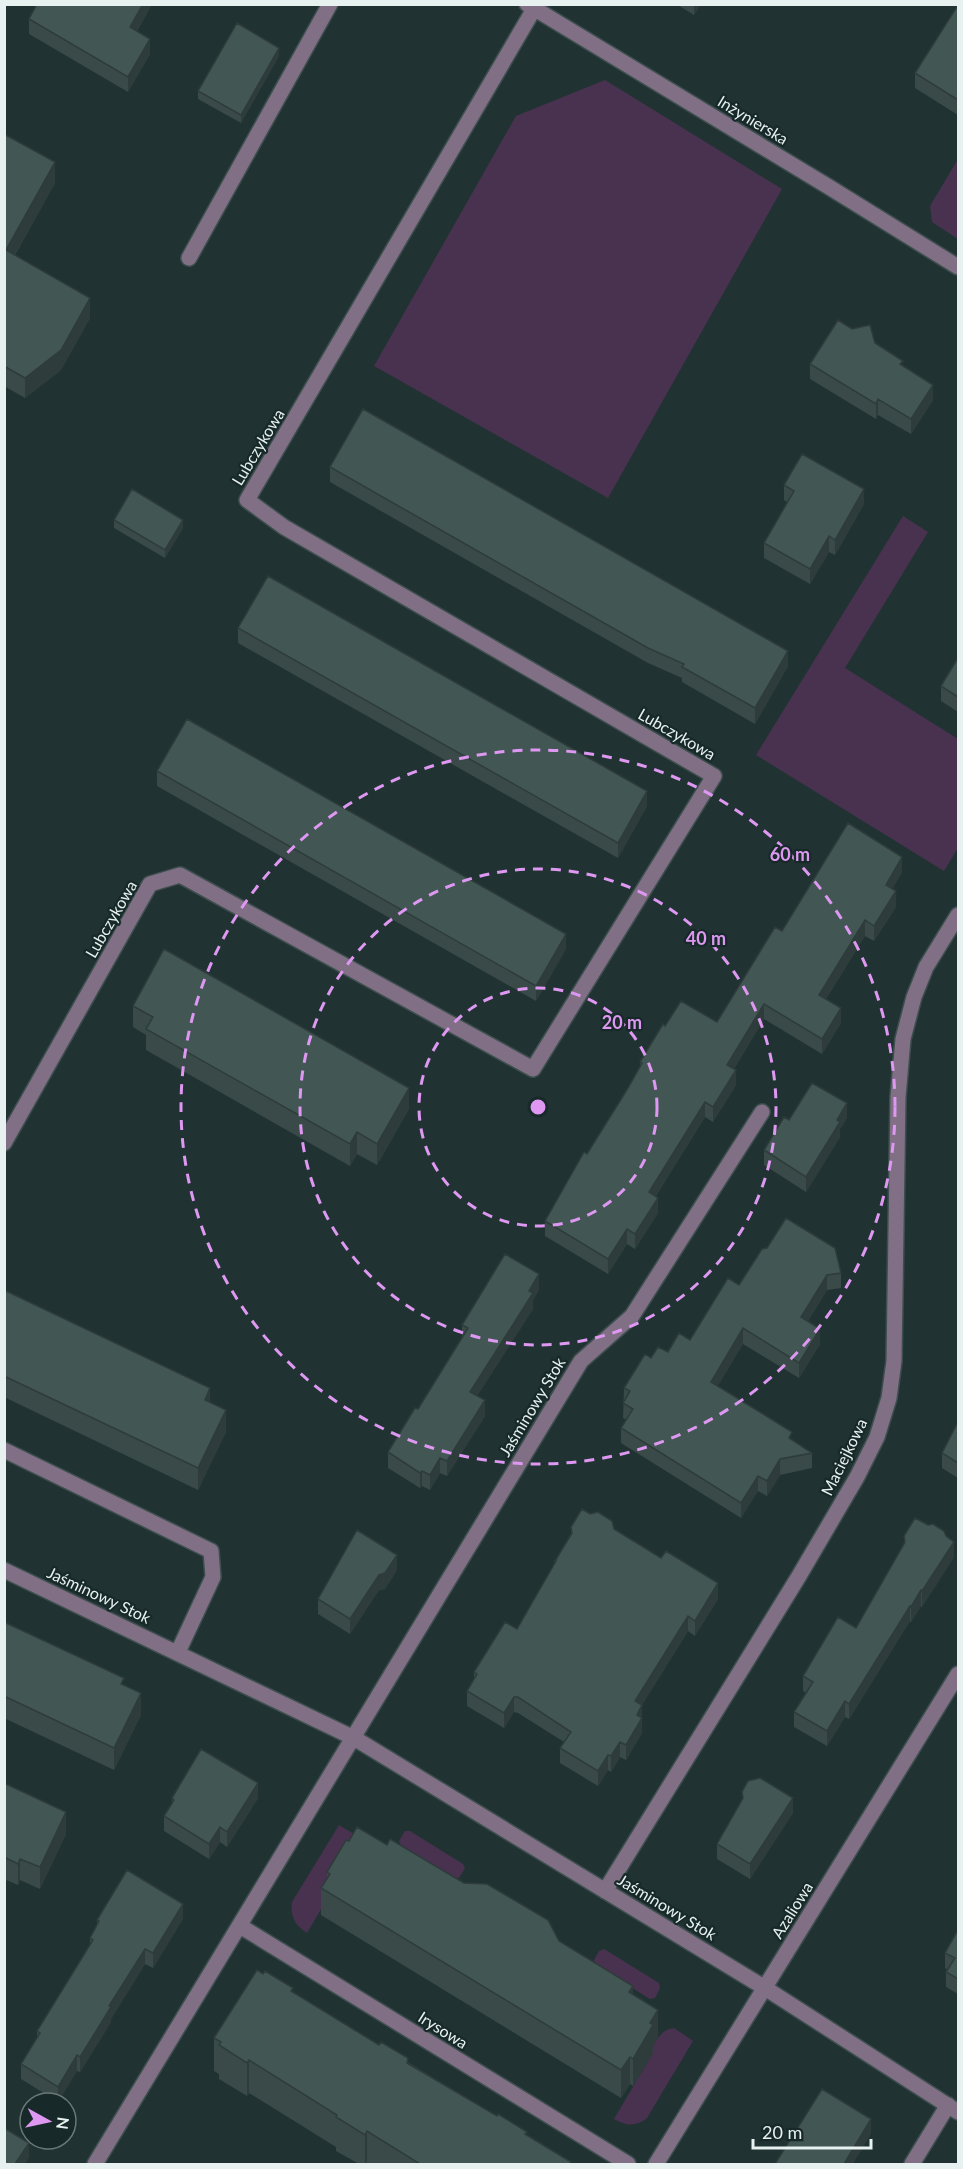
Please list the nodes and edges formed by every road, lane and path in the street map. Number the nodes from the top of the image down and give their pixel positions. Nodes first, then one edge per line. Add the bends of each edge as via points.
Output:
1 (330, 4) edge
2 (531, 7) edge
3 (189, 258) dead end
4 (958, 267) edge
5 (958, 915) edge
6 (762, 1112) dead end
7 (4, 1143) edge
8 (4, 1450) edge
9 (4, 1570) edge
10 (178, 1652) junction
11 (958, 1674) edge
12 (354, 1738) junction
13 (605, 1891) junction
14 (240, 1926) junction
15 (765, 1988) junction
16 (953, 2108) edge
17 (95, 2164) edge
18 (628, 2164) edge
19 (656, 2164) edge
20 (912, 2164) edge

1 - 3 street
2 - 4 street, Inżynierska
2 - 7 street, Lubczykowa via 247,500 284,526 714,776 533,1069 180,875 150,884
5 - 13 street, Maciejkowa via 926,967 903,1039 898,1097 894,1360 889,1398 877,1437 799,1576
6 - 12 street, Jaśminowy Stok via 632,1316 581,1361
8 - 10 street via 210,1551 213,1577
9 - 10 street, Jaśminowy Stok
10 - 12 street, Jaśminowy Stok
11 - 15 street, Azaliowa
12 - 13 street, Jaśminowy Stok
12 - 14 street
13 - 15 street, Jaśminowy Stok
14 - 17 street
14 - 18 street, Irysowa
15 - 16 street, Jaśminowy Stok
15 - 19 street, Azaliowa
16 - 20 street

